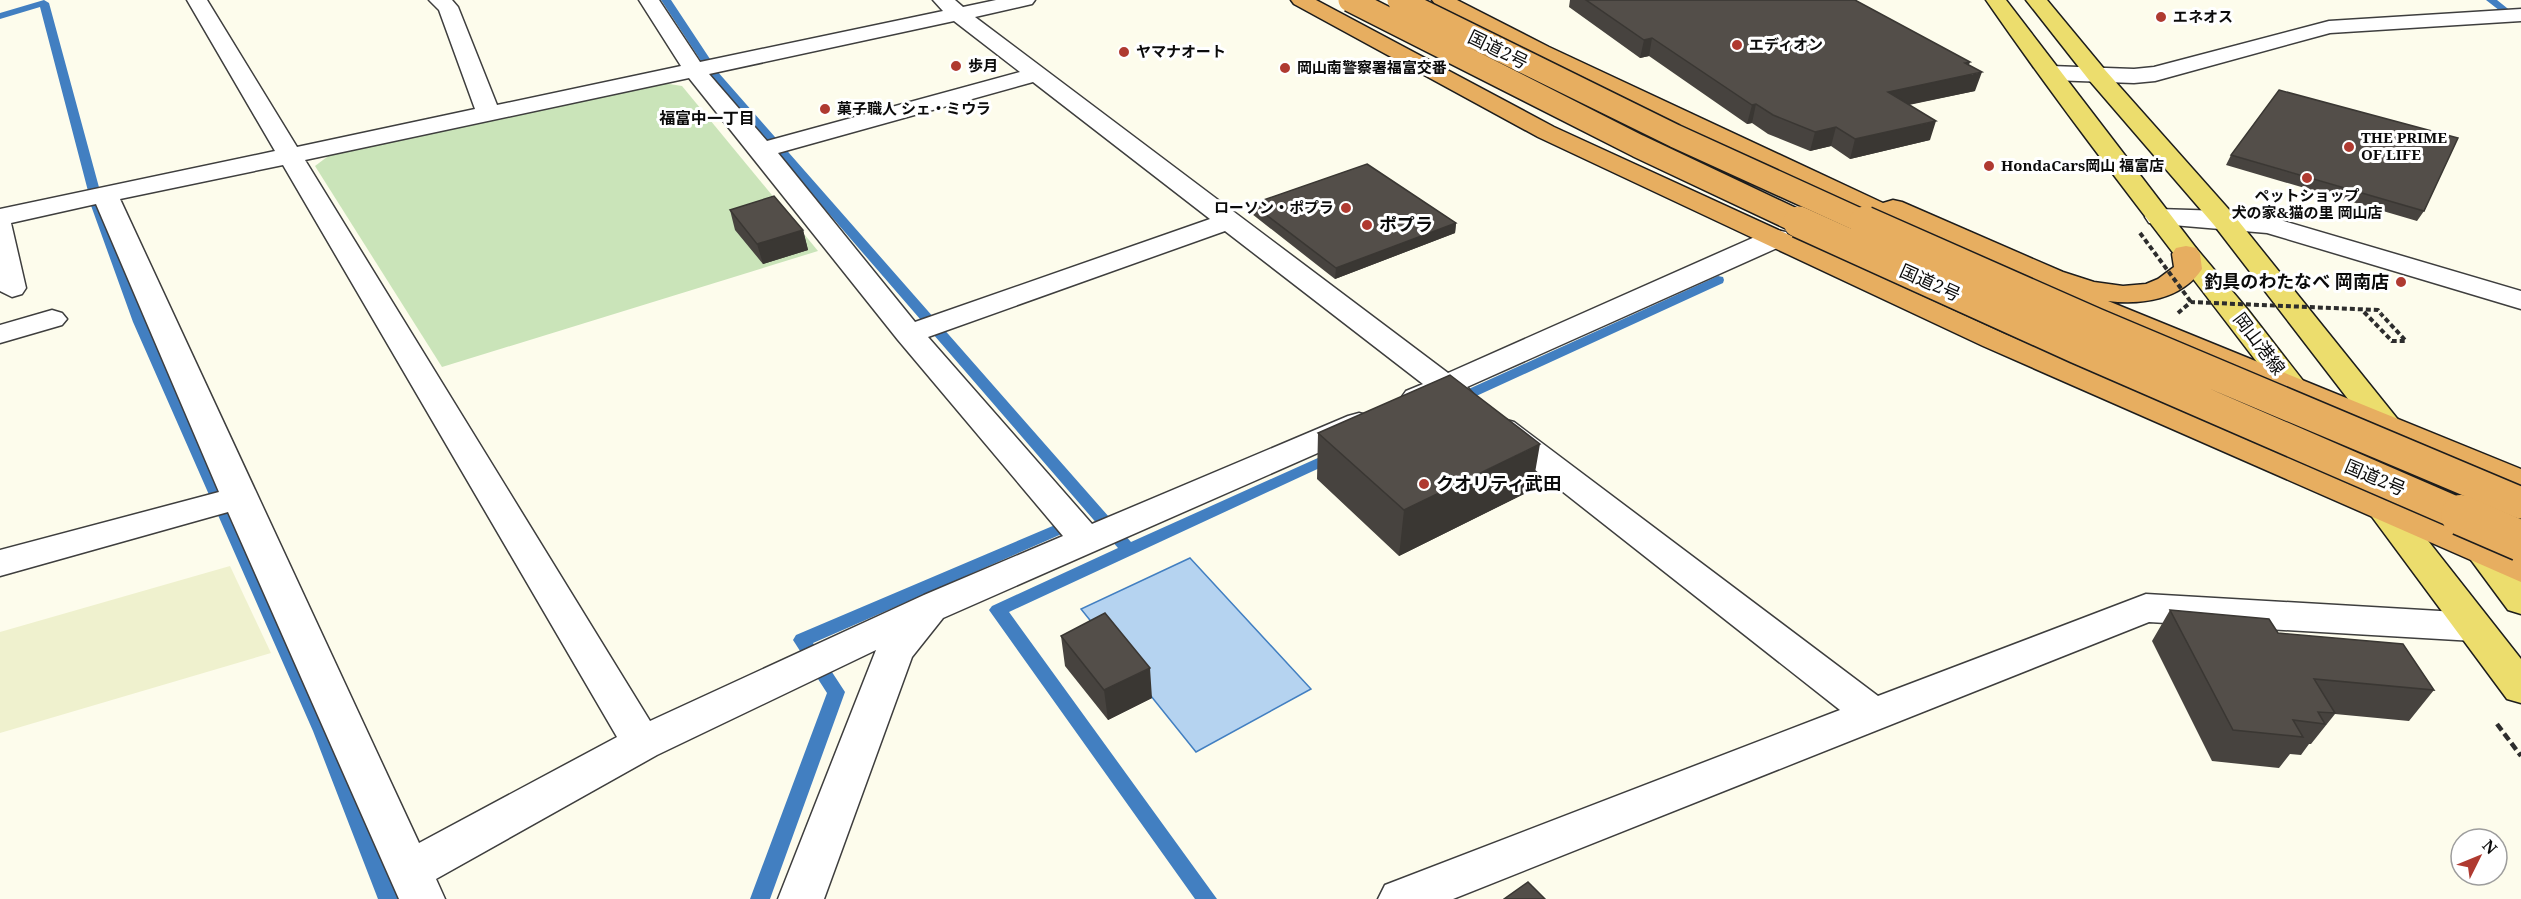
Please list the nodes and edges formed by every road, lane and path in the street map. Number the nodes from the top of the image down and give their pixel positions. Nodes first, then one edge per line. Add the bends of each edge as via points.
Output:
1 (196, 0) edge
2 (439, 0) edge
3 (649, 0) edge
4 (1025, 0) edge
5 (1301, 0) edge
6 (1350, 0) edge
7 (1399, 0) edge
8 (1442, 0) edge
9 (1996, 0) edge
10 (2036, 0) edge
11 (2513, 0) edge
12 (2521, 1) edge
13 (950, 7) edge
14 (2521, 15) edge
15 (695, 71) junction
16 (2051, 73) junction
17 (1036, 74) junction
18 (2097, 75) junction
19 (489, 114) junction
20 (772, 147) junction
21 (289, 157) junction
22 (1795, 173) junction
23 (105, 195) junction
24 (0, 217) edge
25 (2223, 219) junction
26 (1228, 221) junction
27 (2149, 225) junction
28 (0, 226) edge
29 (1776, 238) junction
30 (2186, 254) junction
31 (12, 288) dead end
32 (2521, 300) edge
33 (2364, 312) dead end
34 (52, 320) dead end
35 (926, 328) junction
36 (0, 333) edge
37 (2293, 388) junction
38 (1457, 394) junction
39 (2387, 428) junction
40 (2332, 440) junction
41 (2521, 482) edge
42 (2435, 489) junction
43 (227, 502) junction
44 (2521, 503) edge
45 (2386, 511) junction
46 (2521, 525) edge
47 (1092, 529) junction
48 (2521, 541) edge
49 (2485, 553) junction
50 (0, 563) edge
51 (2521, 569) edge
52 (2521, 600) edge
53 (937, 605) junction
54 (2474, 627) junction
55 (2521, 688) edge
56 (1872, 713) junction
57 (2491, 717) dead end
58 (642, 743) junction
59 (2521, 756) edge
60 (417, 885) edge
61 (801, 899) edge
62 (1401, 899) edge

1 - 21 street
2 - 19 street via 448,7
3 - 15 street
4 - 13 street
5 - 29 highway via 1546,132
6 - 48 highway, 国道2号, bridge via 1770,211 2126,371
7 - 44 highway, 国道2号, bridge via 1806,197 2142,345
8 - 22 highway via 1540,52
9 - 16 main road, 岡山港線
10 - 18 main road
11 - 12 street
13 - 15 street
13 - 17 street
14 - 18 street via 2329,27 2155,74
15 - 19 street
15 - 20 street
16 - 18 street
16 - 27 main road, 岡山港線
17 - 20 street
17 - 26 street
18 - 25 main road
19 - 21 street
20 - 35 street
21 - 23 street
21 - 58 street
22 - 30 highway via 1855,191 2078,287 2115,294 2164,287 2188,269
22 - 37 highway via 2082,302
23 - 24 street
23 - 43 street
25 - 27 street
25 - 32 street via 2308,235
25 - 39 main road
26 - 35 street
26 - 38 street
27 - 30 main road, 岡山港線
27 - 33 path, bridge via 2191,302 2378,310 2406,341 2392,341
28 - 31 street
29 - 38 street
29 - 45 highway via 1994,340
30 - 37 main road, 岡山港線
34 - 36 street
35 - 47 street
37 - 39 highway
37 - 40 main road, 岡山港線
38 - 47 street via 1387,411
38 - 56 street
39 - 41 highway
39 - 42 main road
40 - 42 highway
40 - 45 main road, 岡山港線
42 - 46 highway
42 - 49 main road
43 - 50 street
43 - 60 street
45 - 49 highway
45 - 54 main road, 岡山港線
47 - 53 street
49 - 51 highway
49 - 52 main road
53 - 58 street
53 - 61 street via 895,650
54 - 55 main road, 岡山港線
54 - 56 street via 2146,608
56 - 62 street
57 - 59 path
58 - 60 street

